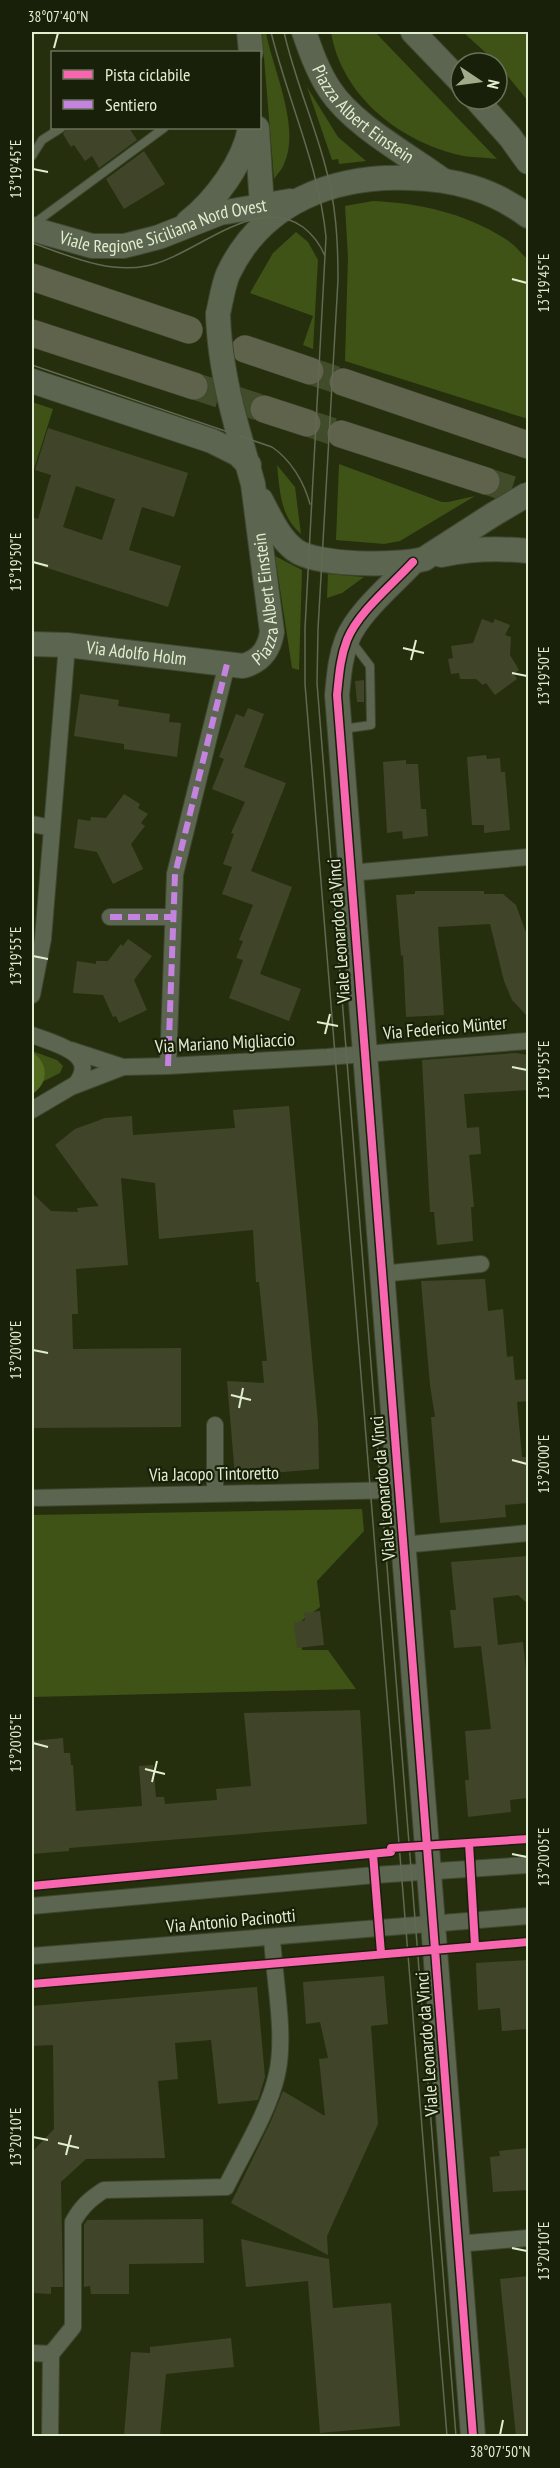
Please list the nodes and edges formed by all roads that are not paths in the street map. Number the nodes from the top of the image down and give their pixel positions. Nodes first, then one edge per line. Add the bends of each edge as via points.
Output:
1 (249, 32) edge
2 (304, 32) edge
3 (413, 32) edge
4 (251, 51) edge
5 (449, 70) edge
6 (487, 111) edge
7 (59, 129) edge
8 (163, 129) edge
9 (250, 129) edge
10 (257, 129) edge
11 (32, 156) edge
12 (528, 162) edge
13 (441, 179) junction
14 (297, 200) joint
15 (263, 216) junction
16 (528, 216) edge
17 (32, 227) edge
18 (177, 231) junction
19 (32, 277) edge
20 (189, 330) dead end
21 (32, 333) edge
22 (245, 349) dead end
23 (310, 371) tunnel mouth
24 (32, 381) edge
25 (343, 382) tunnel mouth
26 (194, 386) tunnel mouth
27 (264, 409) tunnel mouth
28 (307, 423) tunnel mouth
29 (341, 434) tunnel mouth
30 (528, 445) edge
31 (251, 475) junction
32 (486, 481) tunnel mouth
33 (528, 494) edge
34 (528, 551) edge
35 (419, 560) junction
36 (348, 638) junction
37 (32, 644) edge
38 (67, 645) junction
39 (235, 665) junction
40 (339, 729) junction
41 (32, 824) edge
42 (52, 828) junction
43 (528, 858) edge
44 (350, 873) junction
45 (110, 917) dead end
46 (174, 917) junction
47 (32, 995) edge
48 (32, 1035) edge
49 (528, 1041) edge
50 (71, 1050) junction
51 (364, 1054) junction
52 (168, 1066) junction
53 (123, 1067) junction
54 (70, 1088) junction
55 (32, 1110) edge
56 (481, 1264) dead end
57 (381, 1274) junction
58 (215, 1425) dead end
59 (398, 1490) junction
60 (215, 1493) junction
61 (32, 1498) edge
62 (528, 1533) edge
63 (403, 1545) junction
64 (528, 1865) edge
65 (428, 1871) junction
66 (32, 1906) edge
67 (528, 1916) edge
68 (433, 1924) junction
69 (272, 1937) junction
70 (32, 1956) edge
71 (528, 2238) edge
72 (458, 2244) junction
73 (32, 2353) edge
74 (51, 2354) junction
75 (50, 2436) edge
76 (473, 2436) edge

1 - 4 street
2 - 13 street, Piazza Albert Einstein via 315,64 331,92 373,132
3 - 5 street
6 - 12 street
7 - 11 lane via 42,140
8 - 17 lane
9 - 18 street via 236,163 215,194
10 - 15 street
13 - 14 street, Piazza Albert Einstein via 389,177 344,182
13 - 16 street, Piazza Albert Einstein via 498,196
14 - 15 street, Viale Regione Siciliana Nord Ovest
15 - 18 street, Viale Regione Siciliana Nord Ovest via 220,213
15 - 31 street, Piazza Albert Einstein, bridge via 228,276 218,314 224,379
17 - 18 street, Viale Regione Siciliana Nord Ovest via 72,242 105,247 142,243
19 - 20 main road
21 - 26 main road
22 - 23 main road
24 - 31 street via 212,441 238,454
25 - 30 main road
27 - 28 main road
29 - 32 main road
31 - 35 street, Piazza Albert Einstein via 273,523 300,553 361,563
31 - 39 street, Piazza Albert Einstein via 272,632 259,659
33 - 35 street, bridge
34 - 35 street via 465,550
35 - 36 street, Viale Leonardo da Vinci via 361,617
36 - 40 street, Viale Leonardo da Vinci via 337,695
36 - 40 lane via 370,666 371,725
37 - 38 street, Via Adolfo Holm
38 - 39 street, Via Adolfo Holm
38 - 42 street
39 - 46 street via 175,874
40 - 44 street, Viale Leonardo da Vinci
41 - 42 street
42 - 47 street via 43,939
43 - 44 street
44 - 51 street, Viale Leonardo da Vinci
45 - 46 street
46 - 52 street
48 - 50 street
49 - 51 street, Via Federico Münter
50 - 53 street
50 - 54 street via 82,1066 80,1079
51 - 52 street, Via Mariano Migliaccio
51 - 57 street, Viale Leonardo da Vinci
52 - 53 street, Via Mariano Migliaccio
53 - 54 street
54 - 55 street
56 - 57 street
57 - 59 street, Viale Leonardo da Vinci
58 - 60 street
59 - 60 street, Via Jacopo Tintoretto
59 - 63 street, Viale Leonardo da Vinci
60 - 61 street, Via Jacopo Tintoretto
62 - 63 street
63 - 65 street, Viale Leonardo da Vinci
64 - 65 street, Via Antonio Pacinotti
65 - 66 street, Via Antonio Pacinotti
65 - 68 street, Viale Leonardo da Vinci
67 - 68 street, Via Antonio Pacinotti
68 - 69 street, Via Antonio Pacinotti
68 - 72 street, Viale Leonardo da Vinci
69 - 70 street, Via Antonio Pacinotti
69 - 74 street via 278,2068 226,2187 104,2190 90,2199 73,2222 72,2327
71 - 72 street
72 - 76 street, Viale Leonardo da Vinci
73 - 74 street
74 - 75 street

